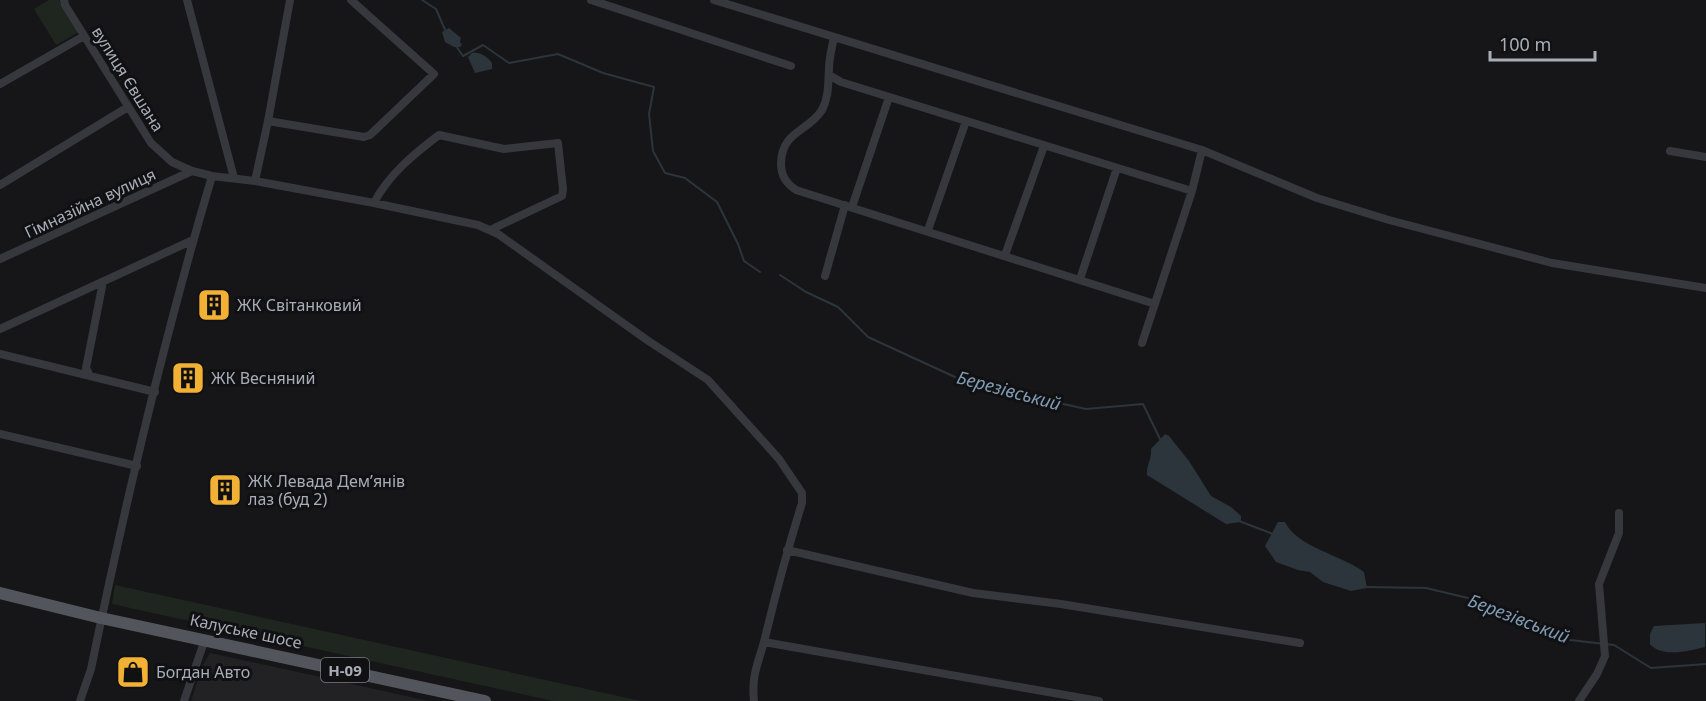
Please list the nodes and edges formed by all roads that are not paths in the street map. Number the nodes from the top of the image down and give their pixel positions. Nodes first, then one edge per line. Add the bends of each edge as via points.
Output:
1 (64, 0) edge
2 (188, 0) edge
3 (290, 0) edge
4 (351, 0) edge
5 (591, 0) edge
6 (714, 0) edge
7 (84, 36) junction
8 (834, 37) junction
9 (791, 66) dead end
10 (829, 75) junction
11 (0, 84) edge
12 (889, 97) junction
13 (128, 107) junction
14 (268, 121) junction
15 (966, 121) junction
16 (1044, 146) junction
17 (1202, 150) junction
18 (1670, 151) dead end
19 (1706, 157) edge
20 (1117, 168) junction
21 (192, 171) junction
22 (212, 176) junction
23 (234, 178) junction
24 (255, 181) junction
25 (0, 185) edge
26 (1192, 191) junction
27 (374, 202) junction
28 (849, 206) junction
29 (490, 230) junction
30 (928, 230) junction
31 (193, 240) junction
32 (1005, 255) junction
33 (0, 259) edge
34 (825, 276) dead end
35 (1080, 279) junction
36 (103, 282) junction
37 (1706, 288) edge
38 (1155, 304) junction
39 (0, 329) edge
40 (1142, 343) dead end
41 (0, 354) edge
42 (90, 376) junction
43 (155, 392) junction
44 (0, 434) edge
45 (137, 466) junction
46 (1618, 513) dead end
47 (787, 550) junction
48 (0, 593) edge
49 (101, 618) junction
50 (205, 639) junction
51 (764, 642) junction
52 (1300, 643) dead end
53 (80, 701) edge
54 (184, 701) edge
55 (485, 701) edge
56 (754, 701) edge
57 (1099, 701) edge
58 (1579, 701) edge

1 - 7 street, вулиця Євшана
2 - 23 street
3 - 14 street
4 - 14 street via 434,74 364,137
5 - 9 street
6 - 8 street
7 - 11 street
7 - 13 street, вулиця Євшана
8 - 10 street
8 - 17 street
10 - 12 street
10 - 28 street via 822,110 783,147 781,168 783,177 796,190
12 - 15 street
12 - 28 street
13 - 21 street, вулиця Євшана via 163,155
13 - 25 street
14 - 24 street
15 - 16 street
15 - 30 street
16 - 20 street
16 - 32 street
17 - 26 street
17 - 37 street via 1317,198 1389,220 1552,263
18 - 19 street
20 - 26 street
20 - 35 street
21 - 22 street, вулиця Євшана
21 - 33 street, Гімназійна вулиця
22 - 23 street, вулиця Євшана
22 - 31 street
23 - 24 street, вулиця Євшана
24 - 27 street, вулиця Євшана
26 - 38 street
27 - 29 street, вулиця Євшана
27 - 29 street via 416,153 439,135 504,149 558,143 562,196
28 - 30 street
28 - 34 street
29 - 47 street, вулиця Євшана via 708,380 779,459 802,493
30 - 32 street
31 - 36 street
31 - 43 street
32 - 35 street
35 - 38 street
36 - 39 street
36 - 42 street via 86,368
38 - 40 street
41 - 42 street
42 - 43 street
43 - 45 street
44 - 45 street
45 - 49 street
46 - 58 street via 1619,533 1599,584 1605,656
47 - 51 street
47 - 52 street via 973,593
48 - 49 main road, Калуське шосе / Н-09
49 - 50 main road, Калуське шосе / Н-09
49 - 53 street
50 - 54 street
50 - 55 main road, Калуське шосе / Н-09
51 - 56 street via 753,674
51 - 57 street

